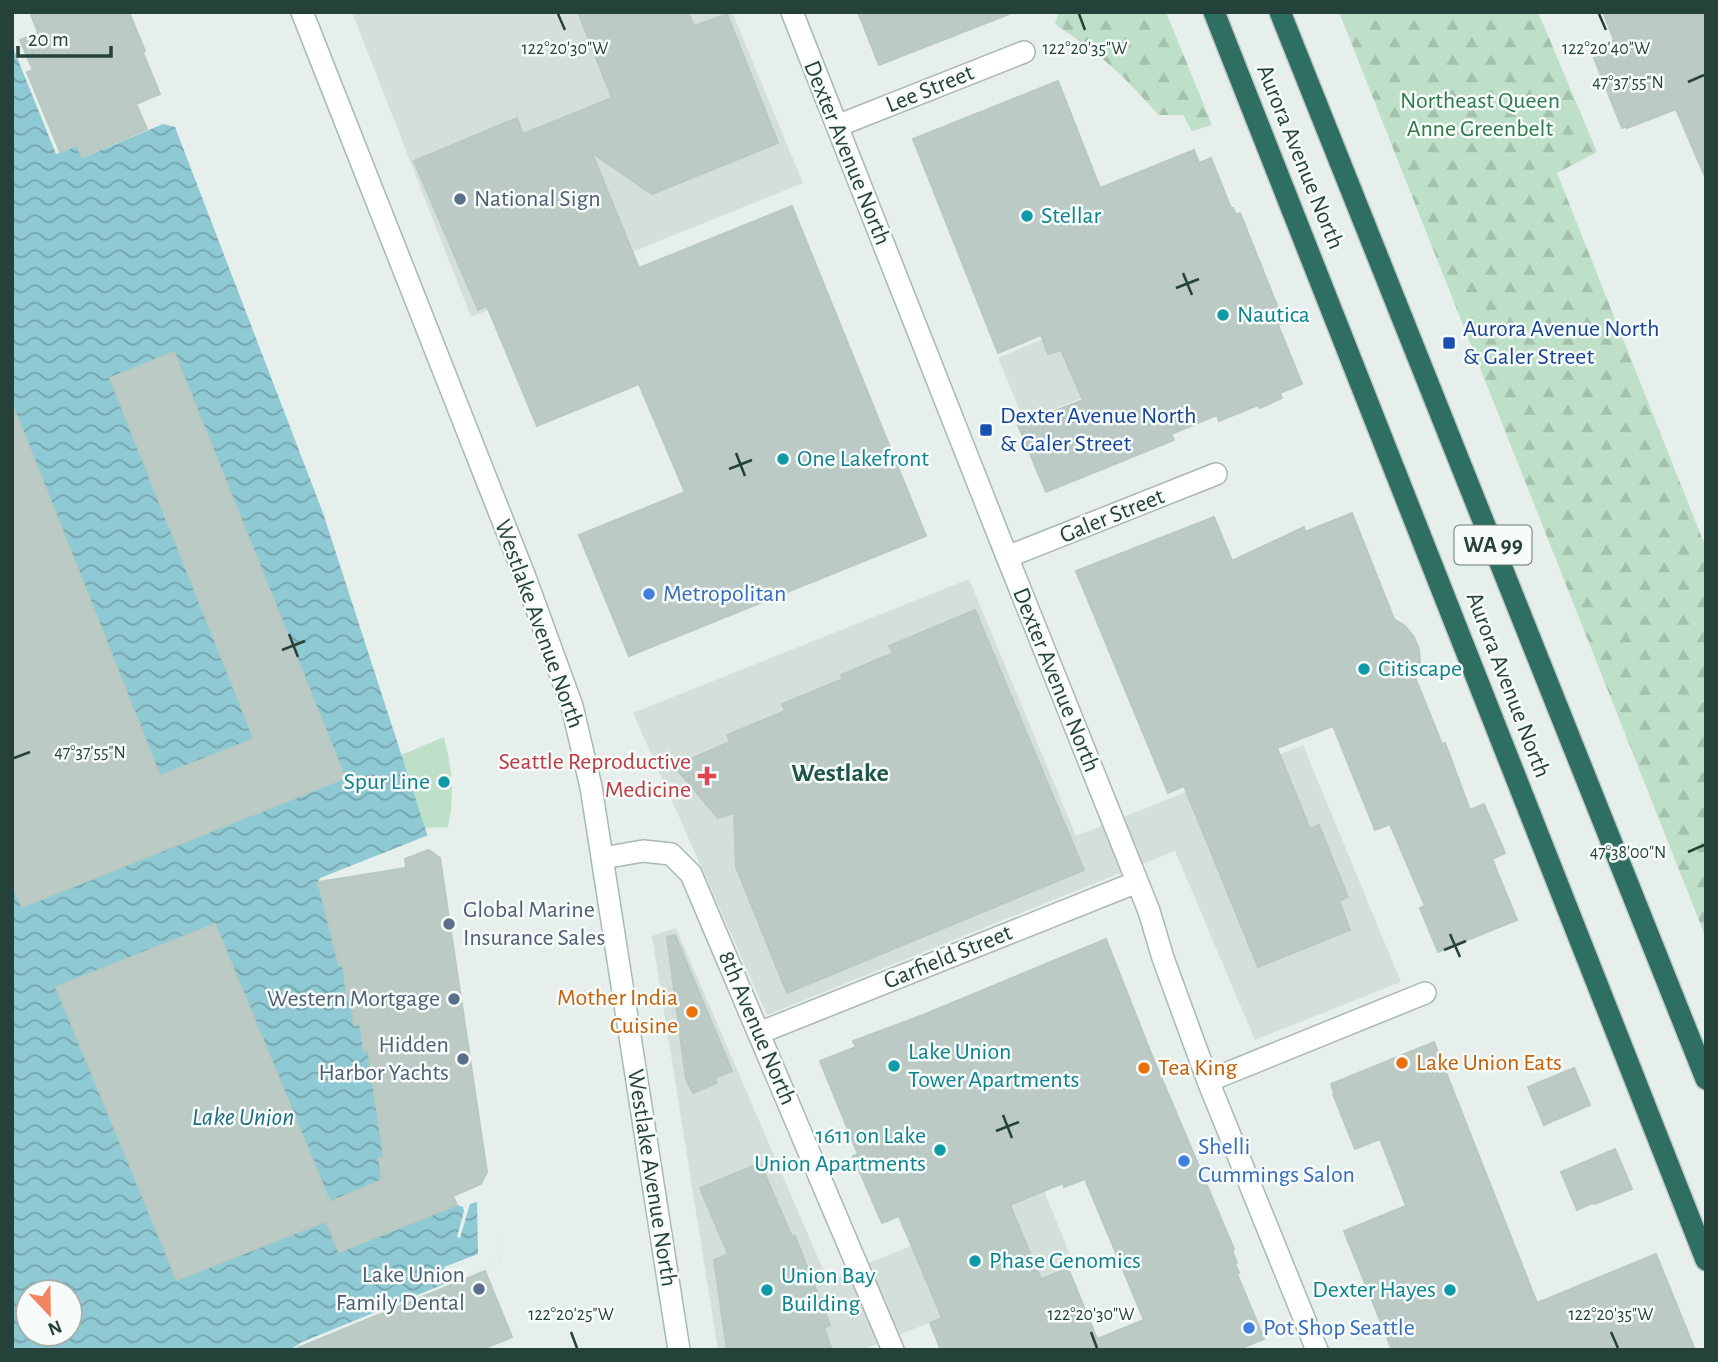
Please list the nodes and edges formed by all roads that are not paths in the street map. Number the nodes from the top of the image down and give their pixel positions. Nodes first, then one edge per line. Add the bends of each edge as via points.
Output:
1 (302, 12) edge
2 (792, 12) edge
3 (1214, 12) edge
4 (1280, 12) edge
5 (1024, 52) dead end
6 (837, 126) junction
7 (1216, 474) dead end
8 (1007, 557) junction
9 (603, 858) junction
10 (1137, 882) junction
11 (1426, 993) dead end
12 (759, 1033) junction
13 (1706, 1079) edge
14 (1208, 1081) junction
15 (1706, 1259) edge
16 (1316, 1349) edge
17 (678, 1350) edge
18 (893, 1350) edge

1 - 9 main road, Westlake Avenue North via 572,706
2 - 6 main road, Dexter Avenue North
3 - 15 highway, Aurora Avenue North / WA 99
4 - 13 highway, Aurora Avenue North / WA 99
5 - 6 main road, Lee Street
6 - 8 main road, Dexter Avenue North
7 - 8 main road, Galer Street
8 - 10 main road, Dexter Avenue North
9 - 12 main road, 8th Avenue North via 643,851 671,854 691,874
9 - 17 main road, Westlake Avenue North
10 - 12 main road, Garfield Street
10 - 14 main road, Dexter Avenue North
11 - 14 main road
12 - 18 main road, 8th Avenue North
14 - 16 main road, Dexter Avenue North

